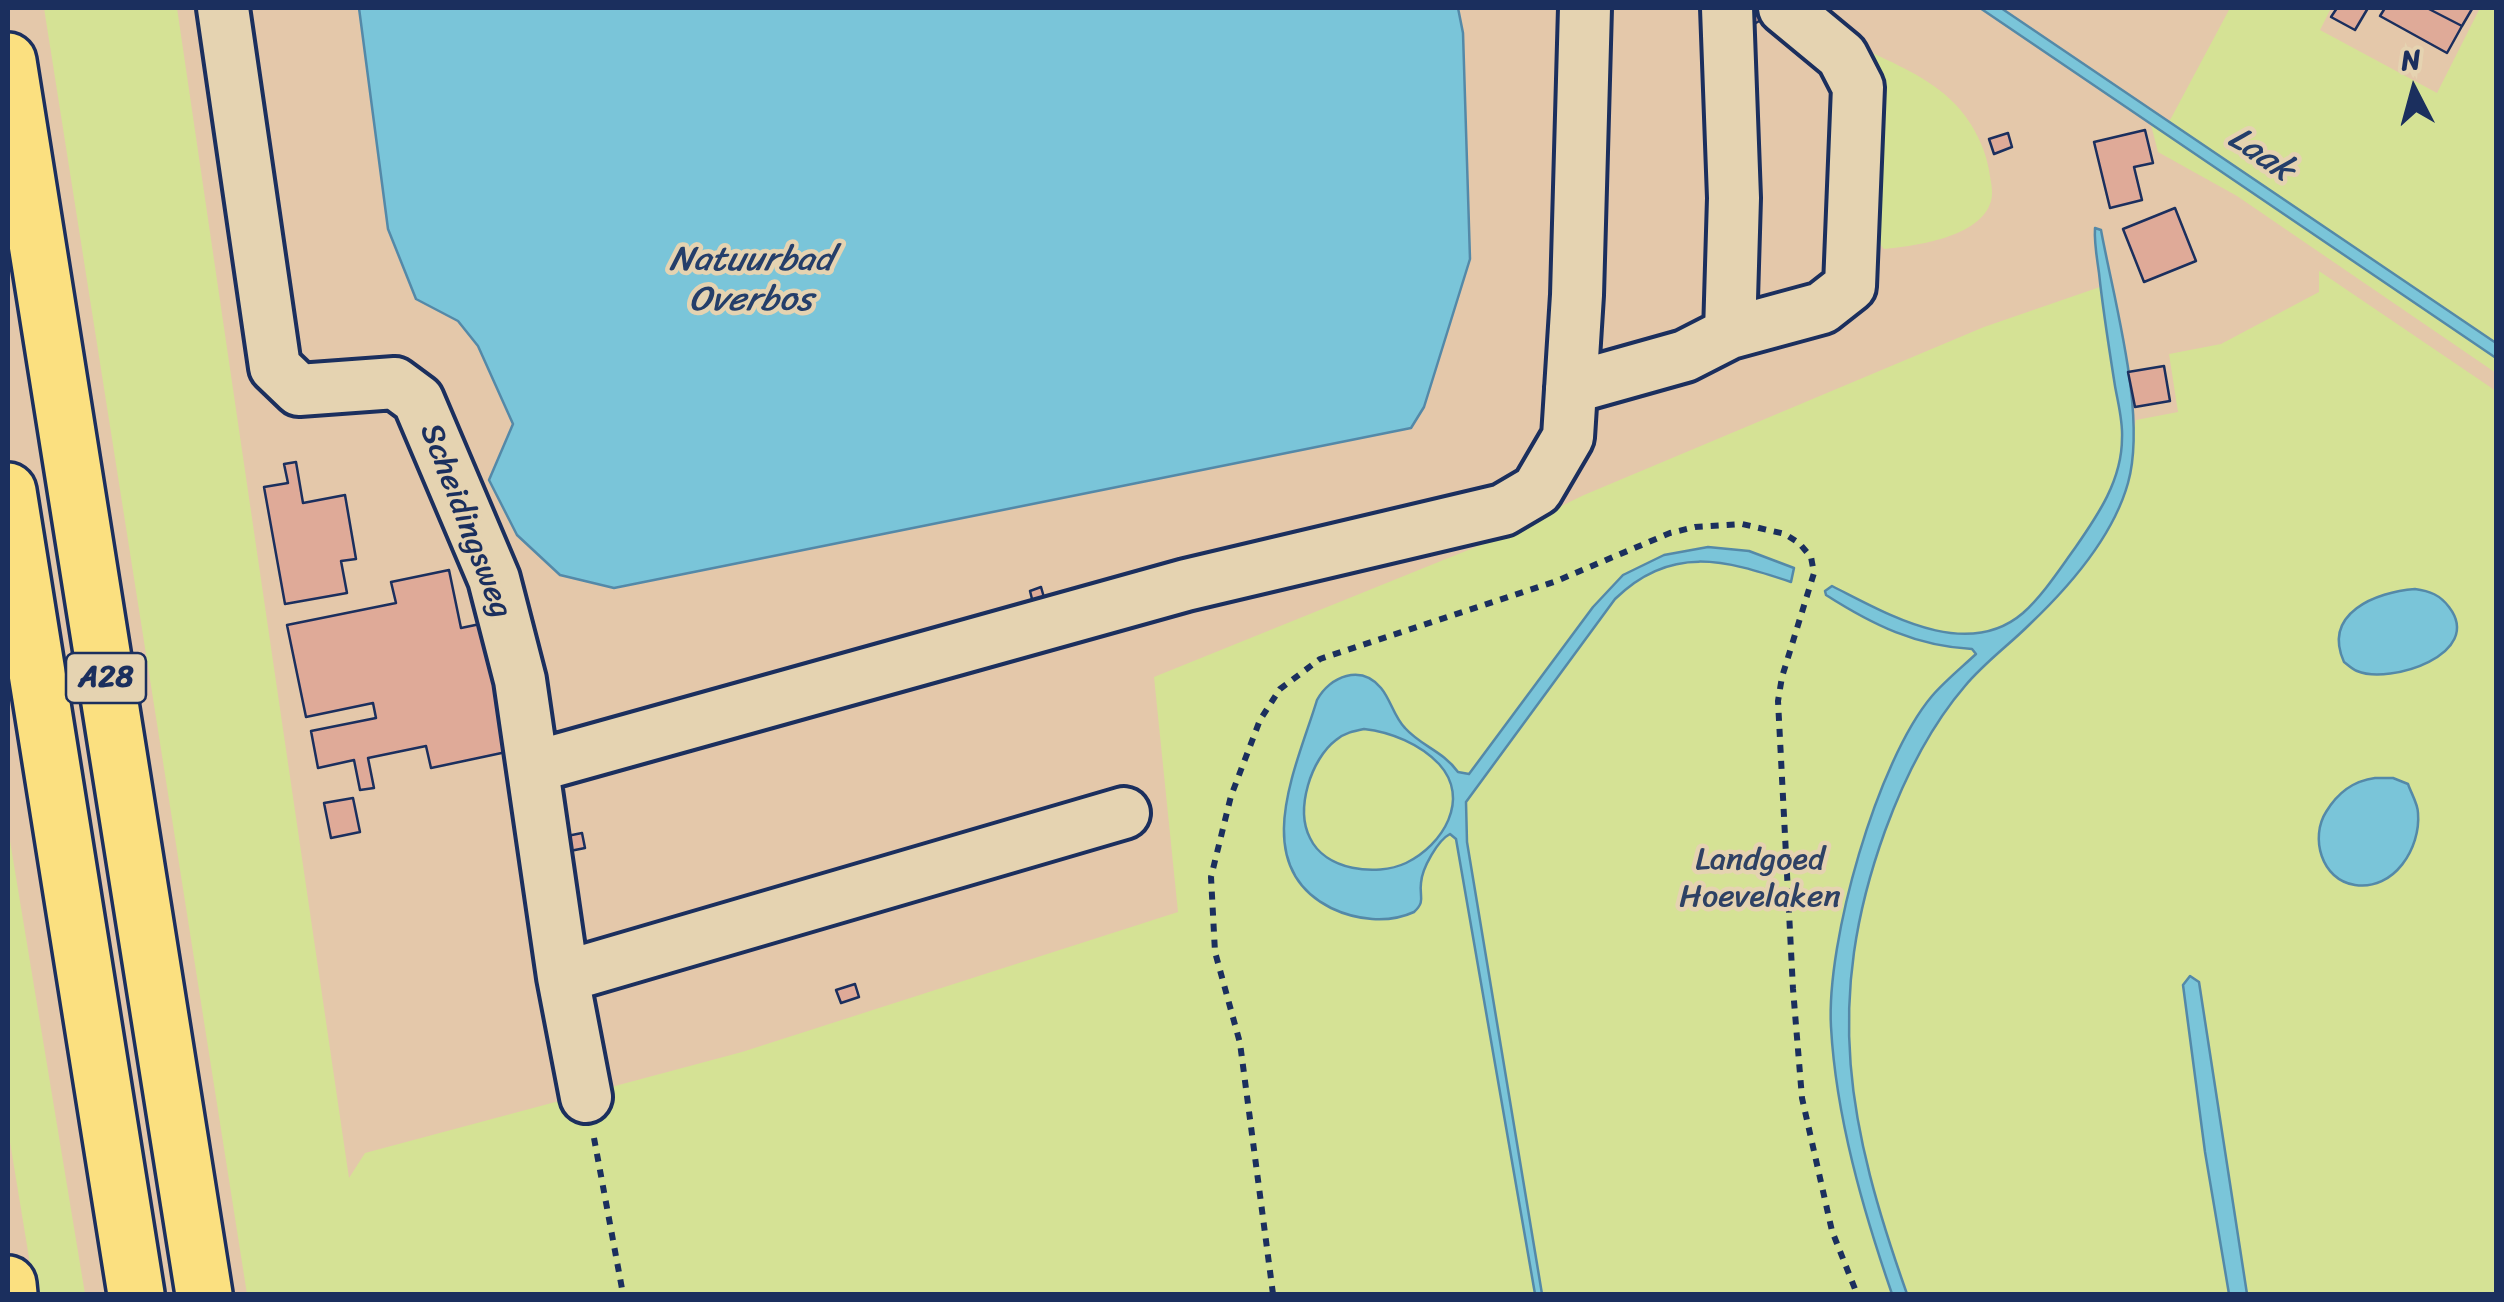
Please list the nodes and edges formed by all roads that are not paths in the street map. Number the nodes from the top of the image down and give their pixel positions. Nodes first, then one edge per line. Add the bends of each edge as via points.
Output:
1 (222, 8) edge
2 (1585, 8) edge
3 (1727, 8) edge
4 (1784, 8) edge
5 (8, 61) edge
6 (1730, 333) junction
7 (1571, 388) junction
8 (8, 491) edge
9 (532, 766) junction
10 (1124, 813) dead end
11 (562, 977) junction
12 (586, 1097) road end
13 (8, 1284) edge
14 (8, 1294) edge
15 (136, 1294) edge
16 (204, 1294) edge

1 - 9 lane, Scheidingsweg via 275,367 299,390 395,383 418,400 494,579 520,680
2 - 7 lane
3 - 6 lane via 1734,198
4 - 6 lane via 1842,56 1858,86 1850,286 1822,308
5 - 16 main road, A28
6 - 7 lane via 1686,356
7 - 9 lane via 1568,438 1537,490 1503,510 1186,584
8 - 15 main road, A28
9 - 11 lane, Scheidingsweg
10 - 11 lane
11 - 12 lane, Scheidingsweg
13 - 14 main road

